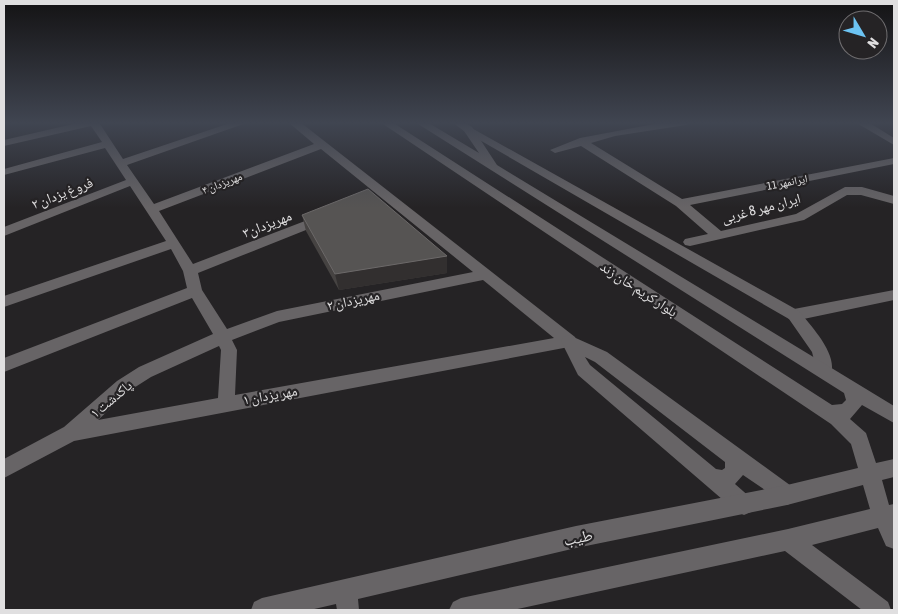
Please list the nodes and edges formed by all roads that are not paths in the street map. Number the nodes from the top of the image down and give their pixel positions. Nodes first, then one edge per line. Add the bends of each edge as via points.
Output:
1 (83, 151) edge
2 (113, 151) edge
3 (158, 151) edge
4 (307, 151) edge
5 (329, 151) edge
6 (429, 151) edge
7 (466, 151) edge
8 (483, 151) edge
9 (506, 151) edge
10 (596, 151) edge
11 (894, 161) edge
12 (121, 163) junction
13 (495, 169) junction
14 (4, 172) edge
15 (132, 182) junction
16 (384, 194) junction
17 (894, 200) edge
18 (365, 202) edge
19 (680, 203) junction
20 (151, 210) junction
21 (338, 212) edge
22 (4, 232) edge
23 (718, 235) junction
24 (690, 242) dead end
25 (174, 243) junction
26 (190, 271) junction
27 (485, 275) junction
28 (195, 291) junction
29 (894, 295) edge
30 (4, 302) edge
31 (794, 315) junction
32 (223, 337) junction
33 (569, 341) junction
34 (4, 364) edge
35 (824, 370) junction
36 (851, 388) junction
37 (226, 404) junction
38 (829, 413) junction
39 (894, 415) edge
40 (71, 433) junction
41 (734, 457) junction
42 (894, 468) edge
43 (4, 469) edge
44 (870, 474) junction
45 (709, 477) junction
46 (787, 496) junction
47 (744, 505) junction
48 (889, 516) edge
49 (894, 538) edge
50 (788, 540) junction
51 (346, 600) edge
52 (262, 610) edge
53 (461, 610) edge
54 (880, 610) edge

1 - 14 street
2 - 12 street, مهر یزدان ۱
3 - 12 street
4 - 20 street, مهریزدان ۴
5 - 16 street
6 - 38 street, بلوار کریم خان زند
7 - 13 street, بلوار کریم خان زند
8 - 13 street
9 - 31 street
10 - 19 street
11 - 19 street, ایرانمهر 11
12 - 15 street, مهر یزدان ۱
13 - 35 street, بلوار کریم خان زند
15 - 20 street, مهر یزدان ۱
15 - 22 street, فروغ یزدان ۲
16 - 18 street
16 - 27 street
17 - 23 street, ایران مهر 8 غربی via 862,191 845,192 800,216
19 - 23 street
20 - 25 street, مهر یزدان ۱
21 - 26 street, مهریزدان۳
23 - 24 street, ایران مهر 8 غربی
25 - 26 street, مهر یزدان ۱
25 - 30 street
26 - 28 street, مهر یزدان ۱
27 - 32 street, مهریزدان ۲ via 277,317
27 - 33 street
28 - 32 street, مهر یزدان ۱
28 - 34 street
29 - 31 street
31 - 35 street via 820,350
32 - 37 street, مهر یزدان ۱ via 229,350
32 - 40 street, پاکدشت ۱ via 145,372 123,386
33 - 37 street, مهر یزدان ۱
33 - 41 street via 601,357
33 - 45 street via 584,370
35 - 36 street, بلوار کریم خان زند
36 - 38 street via 855,402 847,412
36 - 39 street, بلوار کریم خان زند
37 - 40 street
38 - 44 street, بلوار کریم خان زند via 859,439
40 - 43 street, پاکدشت ۱
41 - 45 street via 735,472 725,480
41 - 46 street
42 - 44 street, طیب
44 - 46 street, طیب
44 - 48 street, بلوار کریم خان زند
45 - 47 street
46 - 47 street, طیب
47 - 51 street, طیب via 576,537
48 - 49 street, بلوار کریم خان زند
48 - 50 street
50 - 53 street
50 - 54 street
51 - 52 street, طیب

